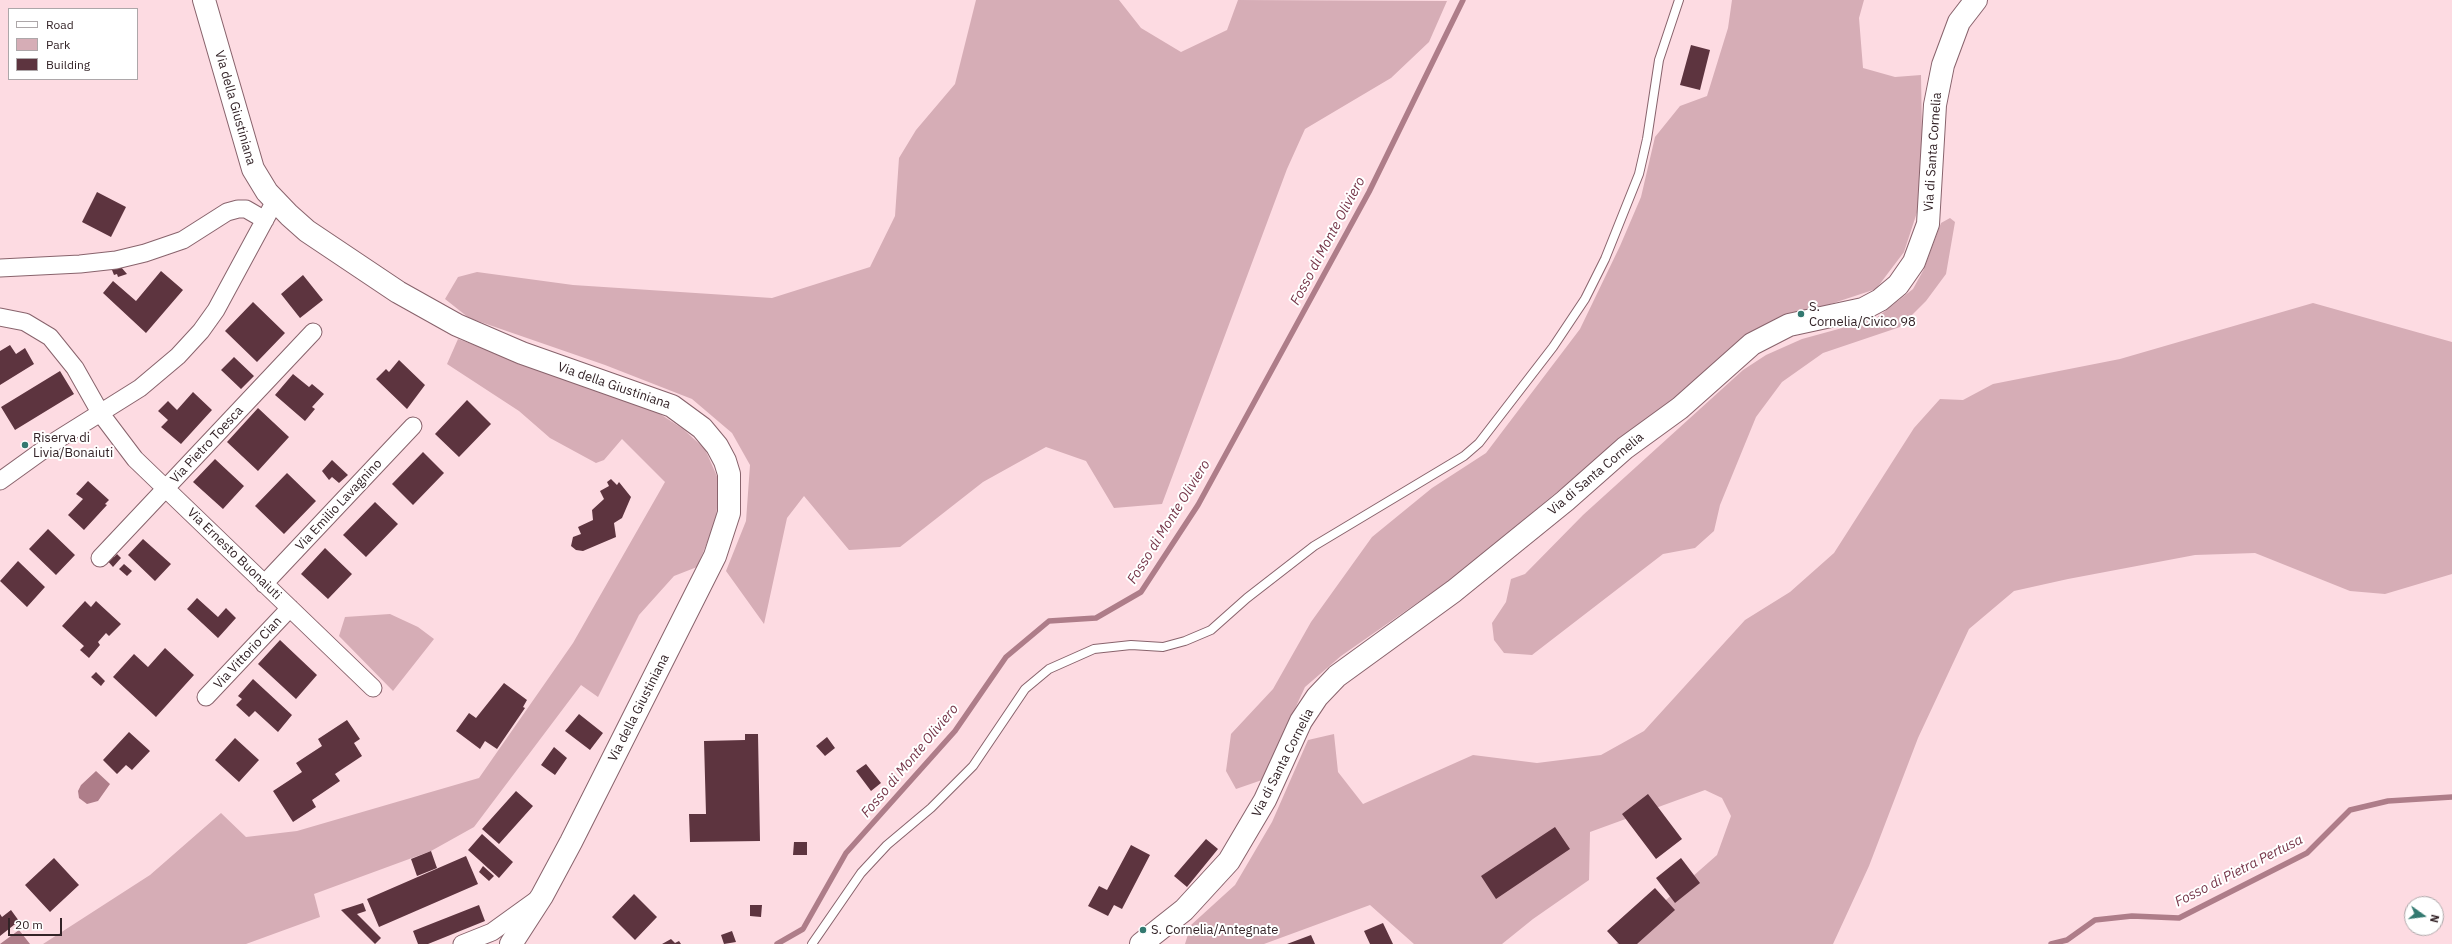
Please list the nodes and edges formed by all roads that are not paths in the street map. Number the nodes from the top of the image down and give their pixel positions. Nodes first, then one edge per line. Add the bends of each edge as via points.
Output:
1 (204, 0) edge
2 (1679, 0) edge
3 (1976, 0) edge
4 (275, 202) junction
5 (265, 220) junction
6 (0, 268) edge
7 (0, 317) edge
8 (313, 332) dead end
9 (101, 414) junction
10 (414, 426) dead end
11 (0, 482) edge
12 (166, 489) junction
13 (100, 558) dead end
14 (264, 584) junction
15 (290, 608) junction
16 (373, 688) dead end
17 (206, 697) dead end
18 (542, 896) junction
19 (462, 944) edge
20 (511, 944) edge
21 (812, 944) edge
22 (1140, 944) edge

1 - 4 street, Via della Giustiniana via 253,169
2 - 21 lane via 1658,60 1647,139 1639,174 1605,259 1585,299 1553,347 1479,443 1464,456 1314,546 1247,598 1211,630 1163,647 1131,645 1094,649 1049,670 1026,689 973,766 931,808 887,845 861,873
3 - 22 street, Via di Santa Cornelia via 1960,22 1943,65 1935,105 1928,224 1914,262 1898,285 1880,300 1863,309 1789,325 1752,344 1680,408 1625,448 1565,501 1454,591 1337,676 1317,697 1301,721 1265,800 1230,861 1184,910
4 - 5 street
4 - 18 street, Via della Giustiniana via 307,231 398,292 457,325 522,353 672,406 702,428 717,446 725,461 729,474 729,513 715,556
5 - 6 street via 246,209 238,209 228,212 183,240 138,254 80,264
5 - 9 street via 201,331 178,356 140,388
7 - 9 street, Via Ernesto Buonaiuti via 11,317 25,322 50,337 75,368
8 - 12 street, Via Pietro Toesca
9 - 11 street via 57,440
9 - 12 street, Via Ernesto Buonaiuti via 135,458
10 - 14 street, Via Emilio Lavagnino
12 - 13 street, Via Pietro Toesca
12 - 14 street, Via Ernesto Buonaiuti
14 - 15 street, Via Ernesto Buonaiuti
15 - 16 street, Via Ernesto Buonaiuti
15 - 17 street, Via Vittorio Cian
18 - 19 street via 492,932
18 - 20 street, Via della Giustiniana

